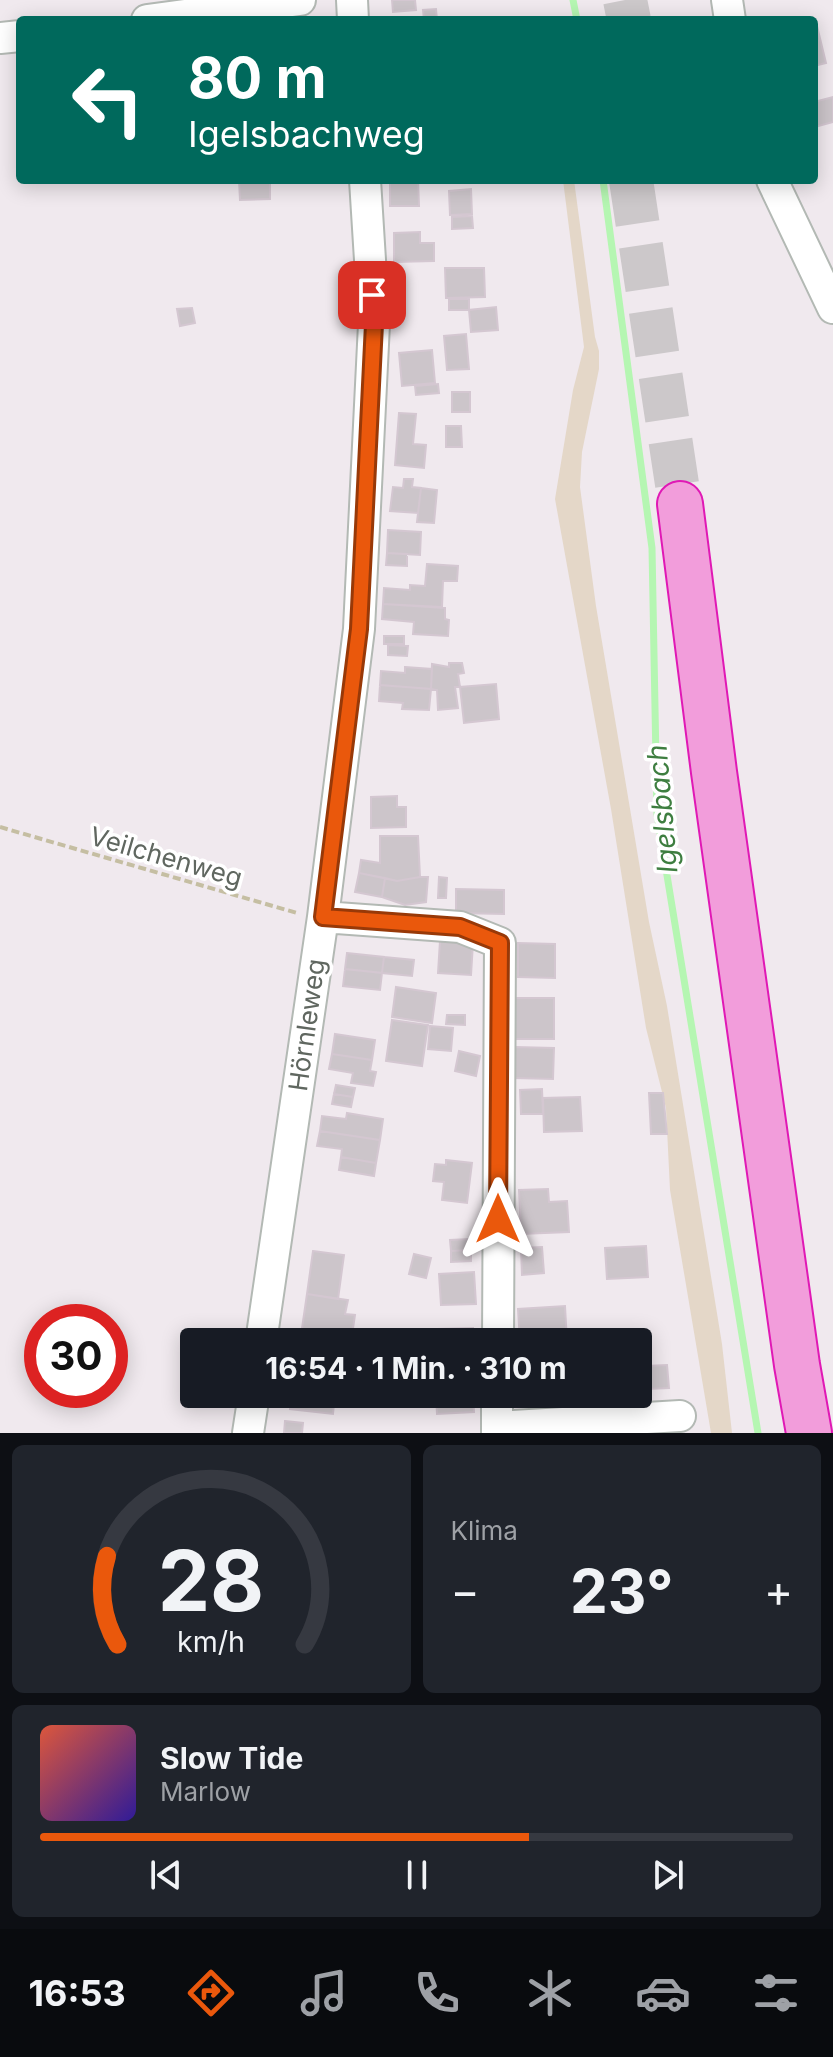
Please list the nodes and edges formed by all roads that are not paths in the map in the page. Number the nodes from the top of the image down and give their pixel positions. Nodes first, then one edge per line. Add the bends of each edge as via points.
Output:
1 (300, 0) edge
2 (178, 16) edge
3 (365, 184) edge
4 (774, 184) edge
5 (833, 308) edge
6 (323, 917) junction
7 (263, 1328) edge
8 (498, 1328) edge
9 (252, 1408) edge
10 (497, 1408) edge
11 (680, 1416) dead end
12 (833, 1427) edge
13 (497, 1430) edge
14 (248, 1433) edge
15 (809, 1433) edge

1 - 2 street
3 - 6 street, Hörnleweg via 374,324 359,629
4 - 5 street
6 - 7 street, Hörnleweg
6 - 8 street via 460,927 500,943
9 - 14 street
10 - 13 street
11 - 13 street
12 - 15 highway via 778,1025 692,502 714,772

